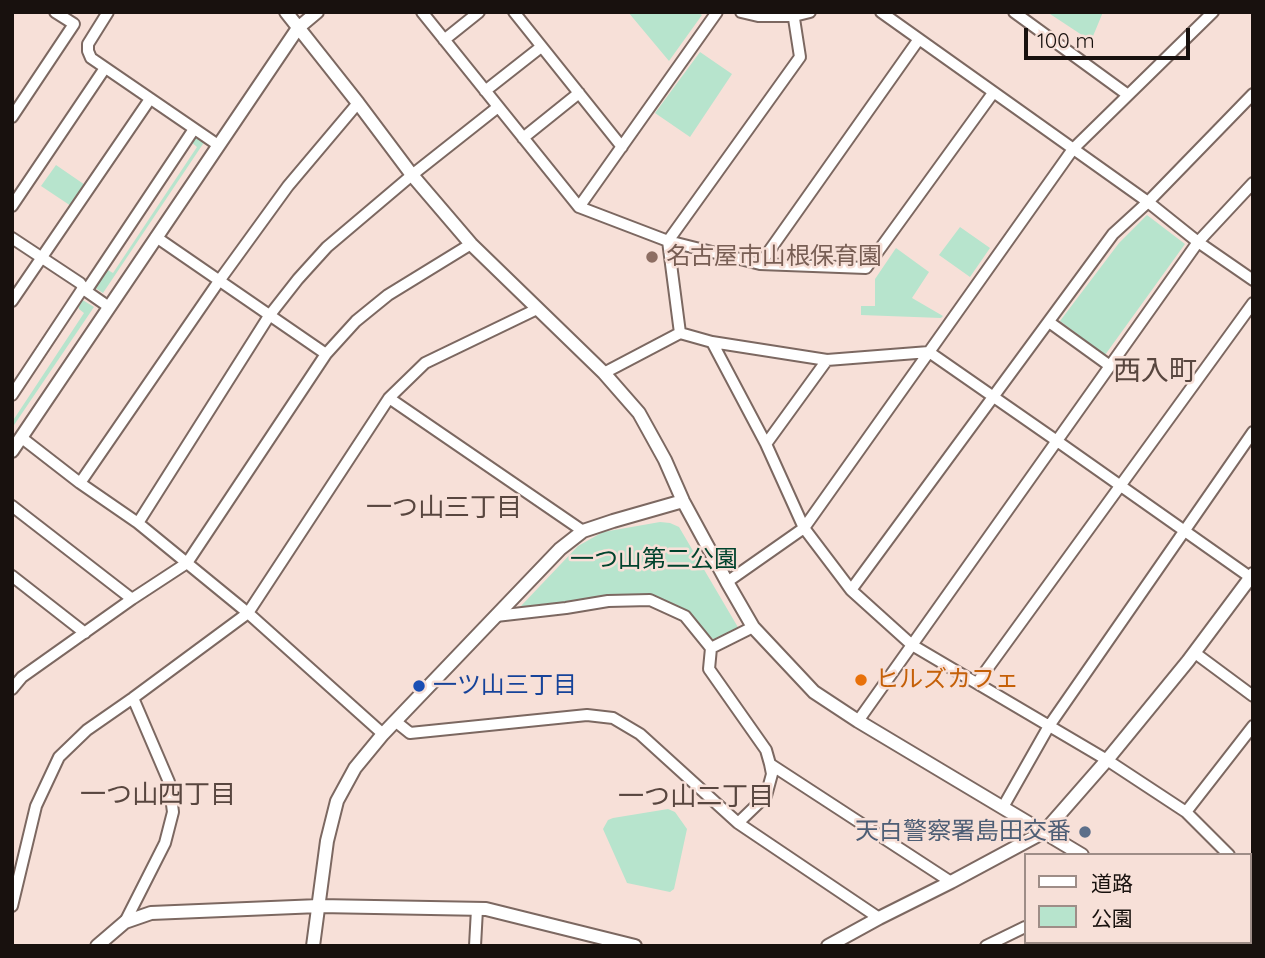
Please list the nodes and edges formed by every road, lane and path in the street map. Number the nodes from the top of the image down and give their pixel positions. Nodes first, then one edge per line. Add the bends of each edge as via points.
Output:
1 (55, 12) edge
2 (108, 12) edge
3 (286, 12) edge
4 (317, 12) edge
5 (422, 12) edge
6 (479, 12) edge
7 (514, 12) edge
8 (717, 12) edge
9 (741, 12) edge
10 (810, 12) edge
11 (881, 12) edge
12 (1014, 12) edge
13 (1213, 12) edge
14 (794, 14) edge
15 (298, 28) junction
16 (919, 39) junction
17 (444, 40) junction
18 (541, 47) junction
19 (105, 68) junction
20 (485, 91) junction
21 (579, 93) junction
22 (993, 93) junction
23 (1253, 94) edge
24 (1128, 95) junction
25 (150, 99) junction
26 (358, 103) junction
27 (498, 107) junction
28 (12, 117) edge
29 (194, 129) junction
30 (523, 138) junction
31 (218, 145) junction
32 (622, 147) junction
33 (1073, 149) junction
34 (412, 175) junction
35 (1253, 183) edge
36 (1148, 202) junction
37 (12, 206) edge
38 (579, 207) junction
39 (156, 237) junction
40 (12, 238) edge
41 (668, 241) junction
42 (1198, 242) junction
43 (471, 244) junction
44 (42, 257) junction
45 (760, 264) junction
46 (1253, 280) edge
47 (219, 281) junction
48 (85, 290) junction
49 (12, 302) edge
50 (1253, 303) edge
51 (109, 306) junction
52 (537, 309) junction
53 (269, 316) junction
54 (1049, 322) junction
55 (680, 333) junction
56 (712, 342) junction
57 (929, 352) junction
58 (326, 354) junction
59 (827, 360) junction
60 (1110, 366) junction
61 (604, 373) junction
62 (12, 395) edge
63 (993, 396) junction
64 (389, 398) junction
65 (1253, 432) edge
66 (22, 438) junction
67 (1057, 440) junction
68 (766, 444) junction
69 (12, 451) edge
70 (80, 483) junction
71 (1121, 486) junction
72 (683, 501) junction
73 (12, 506) edge
74 (138, 523) junction
75 (804, 528) junction
76 (1184, 530) junction
77 (583, 531) junction
78 (187, 563) junction
79 (1251, 575) edge
80 (12, 576) edge
81 (727, 582) junction
82 (851, 590) junction
83 (132, 599) junction
84 (248, 613) junction
85 (496, 616) junction
86 (753, 627) junction
87 (85, 633) junction
88 (912, 645) junction
89 (711, 648) junction
90 (1195, 653) junction
91 (17, 674) edge
92 (977, 683) junction
93 (12, 689) edge
94 (1253, 696) edge
95 (132, 698) junction
96 (858, 720) junction
97 (395, 721) junction
98 (1049, 726) junction
99 (1253, 726) edge
100 (383, 734) junction
101 (1107, 760) junction
102 (770, 764) junction
103 (1003, 807) junction
104 (1186, 812) junction
105 (738, 823) junction
106 (1044, 832) junction
107 (1079, 853) edge
108 (1226, 853) edge
109 (951, 882) junction
110 (12, 906) edge
111 (319, 906) junction
112 (477, 909) junction
113 (879, 918) junction
114 (125, 922) junction
115 (1024, 927) edge
116 (97, 946) edge
117 (313, 946) edge
118 (475, 946) edge
119 (635, 946) edge
120 (828, 946) edge
121 (986, 946) edge

1 - 28 street via 74,24
2 - 19 street via 88,44 92,58
3 - 15 street
4 - 15 street
5 - 17 street
6 - 17 street
7 - 18 street
8 - 32 street
9 - 14 street
10 - 14 street
11 - 16 street
12 - 24 street
13 - 24 street
14 - 41 street via 800,57
15 - 26 street
15 - 31 street
16 - 22 street
16 - 45 street
17 - 20 street
18 - 20 street
18 - 21 street
19 - 25 street
19 - 37 street
20 - 27 street
21 - 30 street
21 - 32 street
22 - 33 street
22 - 45 street via 866,268
23 - 36 street
24 - 33 street
25 - 29 street
25 - 44 street
26 - 34 street
26 - 47 street via 288,186
27 - 30 street
27 - 34 street
29 - 31 street
29 - 48 street
30 - 38 street
31 - 39 street
32 - 38 street
33 - 36 street
33 - 57 street
34 - 43 street
34 - 53 street via 327,247
35 - 42 street
36 - 42 street
36 - 54 street via 1113,234
38 - 41 street
39 - 47 street
39 - 51 street
40 - 44 street
41 - 45 street
41 - 55 street
42 - 46 street
42 - 60 street
43 - 52 street
43 - 58 street via 388,295
44 - 48 street
44 - 49 street
47 - 53 street
47 - 70 street
48 - 51 street
48 - 62 street
50 - 71 street
51 - 66 street
52 - 61 street
52 - 64 street via 425,363
53 - 58 street
53 - 74 street
54 - 60 street
54 - 63 street
55 - 56 street
55 - 61 street
56 - 59 street
56 - 68 street
57 - 59 street
57 - 63 street
57 - 75 street
58 - 78 street
59 - 68 street
60 - 67 street
61 - 72 street via 639,413
63 - 67 street
63 - 82 street
64 - 77 street
64 - 84 street
65 - 76 street
66 - 69 street
66 - 70 street
67 - 71 street
67 - 88 street
68 - 75 street
70 - 74 street
71 - 76 street
71 - 92 street
72 - 77 street
72 - 81 street
73 - 83 street
74 - 78 street
75 - 81 street
75 - 82 street
76 - 79 street
76 - 98 street
77 - 85 street
78 - 83 street
78 - 84 street
79 - 90 street
80 - 87 street
81 - 86 street
82 - 88 street
83 - 87 street
84 - 95 street
84 - 100 street
85 - 89 street via 650,600 685,616
85 - 97 street
86 - 89 street
86 - 96 street via 814,692
87 - 91 street
88 - 92 street
88 - 96 street
89 - 102 street via 709,669 766,750
90 - 94 street
90 - 101 street
91 - 93 street
92 - 98 street
95 - 110 street via 87,730 60,757 36,806
95 - 114 street via 169,782 173,812 165,843
96 - 103 street
97 - 100 street
97 - 105 street via 410,733 587,715 613,718 640,733
98 - 101 street
98 - 103 street
99 - 104 street
100 - 111 street via 355,768 337,800
101 - 104 street
101 - 106 street
102 - 105 street via 766,796
102 - 109 street
103 - 106 street
104 - 108 street
105 - 113 street
106 - 107 street
106 - 109 street
109 - 113 street
111 - 112 street
111 - 114 street via 151,913
111 - 117 street
112 - 118 street
112 - 119 street
113 - 120 street
114 - 116 street
115 - 121 street

